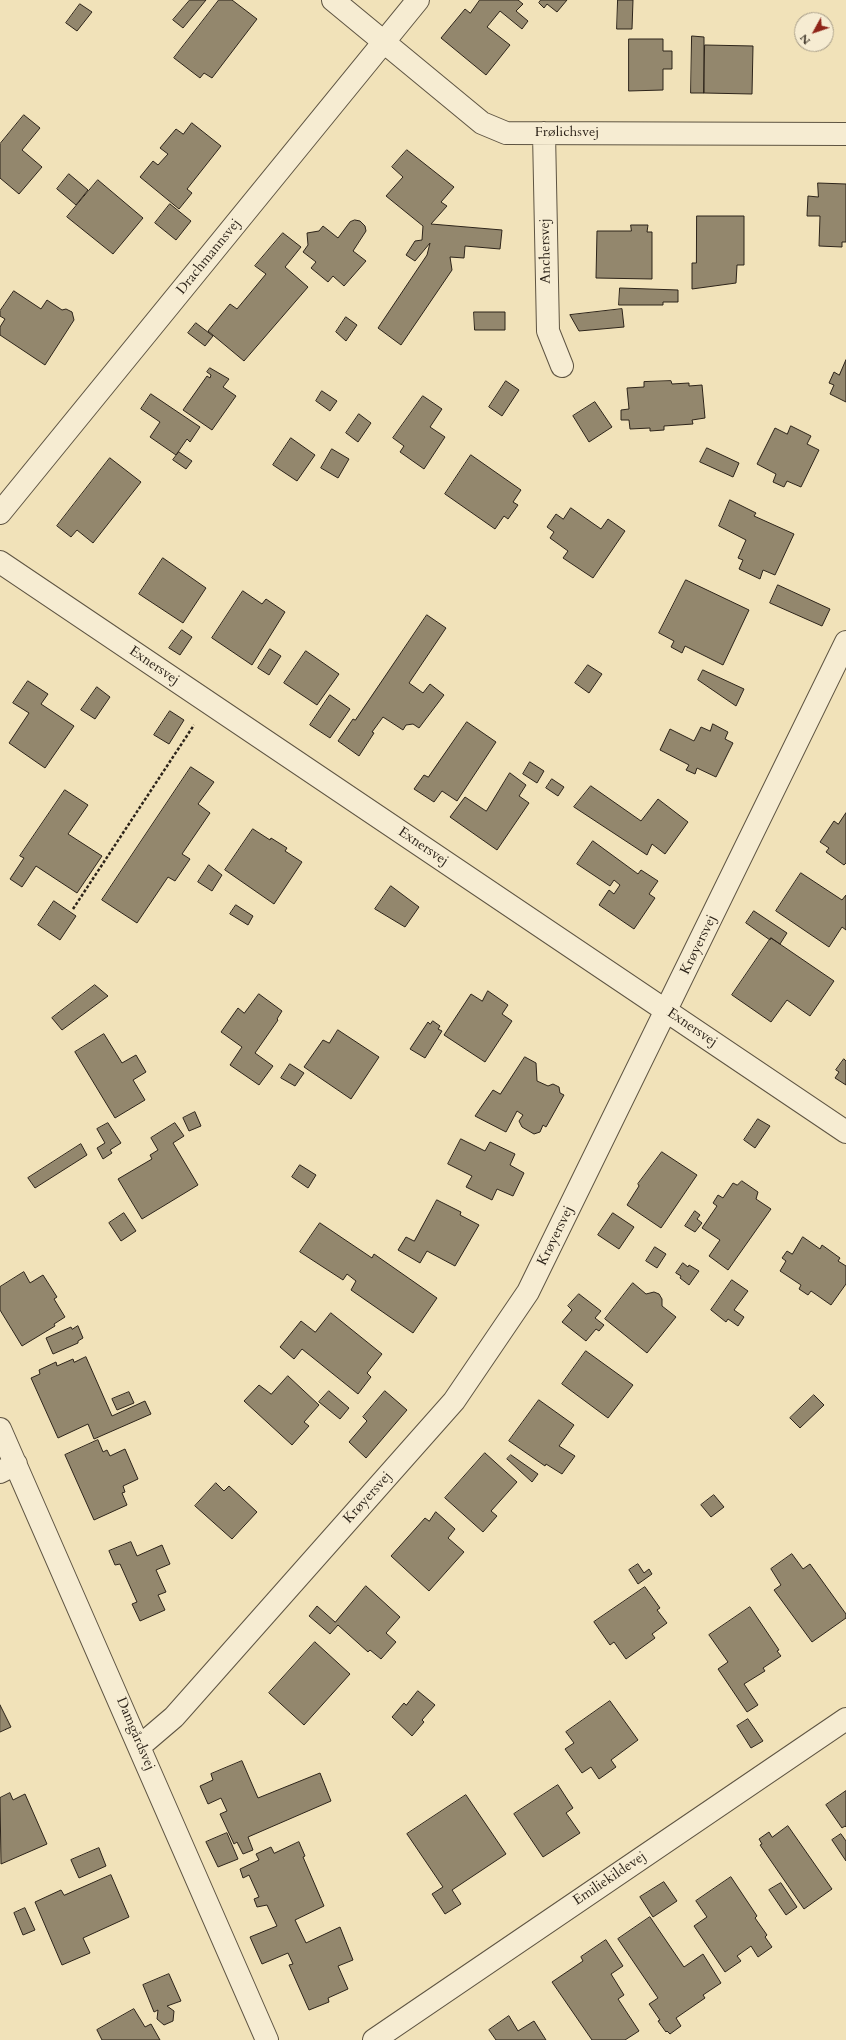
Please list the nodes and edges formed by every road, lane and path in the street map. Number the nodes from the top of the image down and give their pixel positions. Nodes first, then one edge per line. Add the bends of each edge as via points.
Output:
1 (333, 0) edge
2 (418, 0) edge
3 (384, 42) junction
4 (544, 133) junction
5 (846, 134) edge
6 (562, 366) dead end
7 (0, 513) edge
8 (0, 562) edge
9 (846, 642) edge
10 (209, 703) junction
11 (73, 909) dead end
12 (667, 1012) junction
13 (846, 1132) edge
14 (0, 1429) edge
15 (8, 1468) edge
16 (846, 1719) edge
17 (140, 1746) junction
18 (267, 2040) edge
19 (374, 2040) edge

1 - 3 street, Frølichsvej
2 - 3 street, Drachmannsvej
3 - 4 street, Frølichsvej via 482,123 506,132
3 - 7 street, Drachmannsvej
4 - 5 street, Frølichsvej
4 - 6 street, Anchersvej via 548,331
8 - 10 street, Exnersvej
9 - 12 street, Krøyersvej
10 - 11 path
10 - 12 street, Exnersvej
12 - 13 street, Exnersvej
12 - 17 street, Krøyersvej via 528,1292 454,1402 174,1716
14 - 15 street, Damgårdsvej
15 - 17 street, Damgårdsvej
16 - 19 street, Emiliekildevej
17 - 18 street, Damgårdsvej

